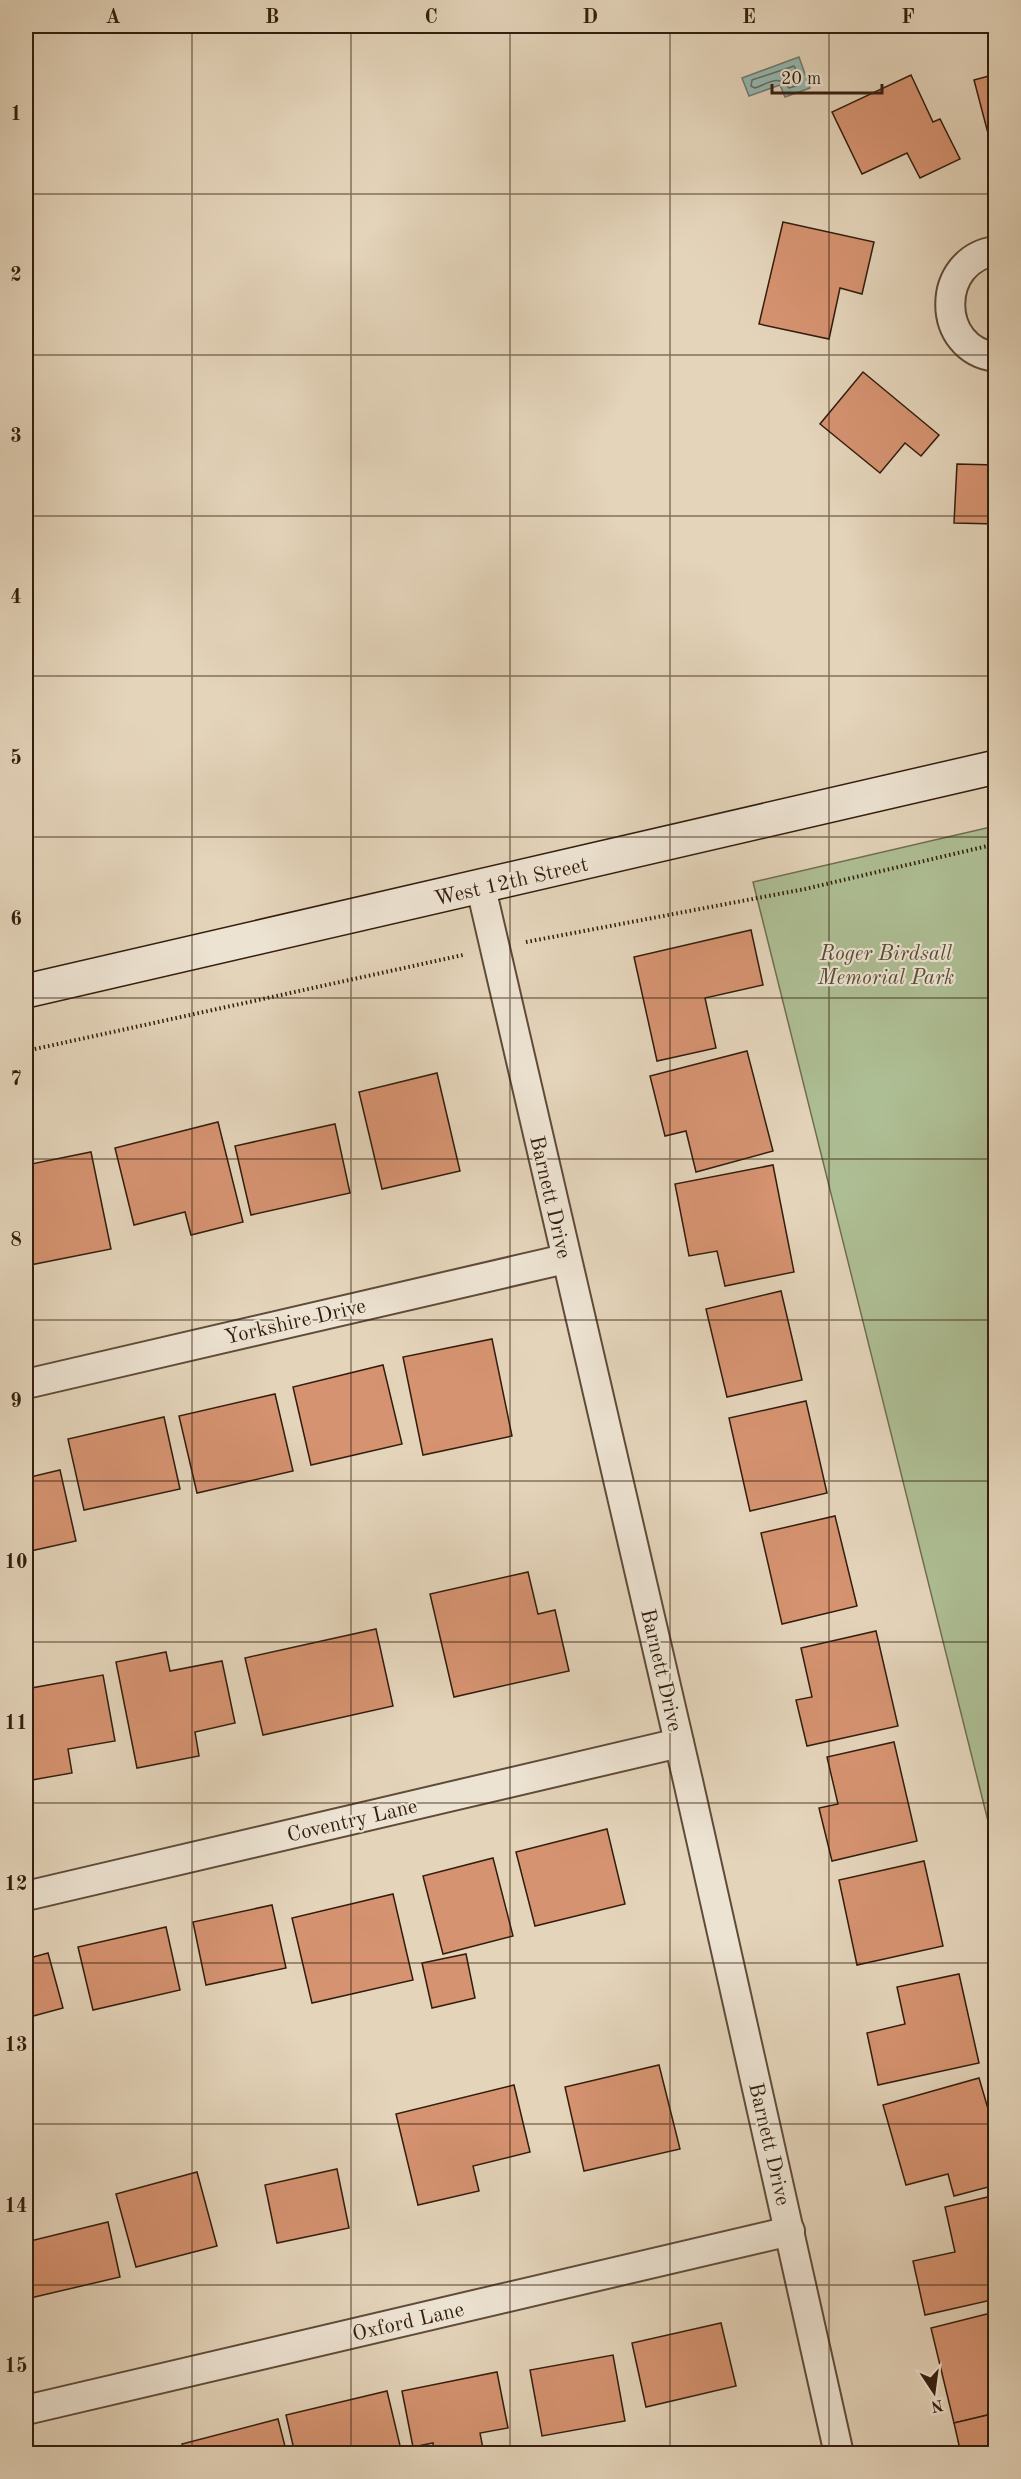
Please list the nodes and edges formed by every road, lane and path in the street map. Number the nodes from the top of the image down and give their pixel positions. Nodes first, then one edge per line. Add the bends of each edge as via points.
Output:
1 (996, 251) edge
2 (996, 357) edge
3 (996, 767) edge
4 (996, 844) edge
5 (481, 888) junction
6 (494, 948) junction
7 (26, 991) edge
8 (26, 1051) edge
9 (565, 1259) junction
10 (26, 1384) edge
11 (679, 1743) junction
12 (26, 1896) edge
13 (790, 2231) junction
14 (26, 2410) edge
15 (839, 2454) edge

1 - 2 street via 985,252 963,267 950,291 950,318 963,341 985,356
3 - 5 main road, West 12th Street
4 - 6 path via 805,889
5 - 6 street, Barnett Drive
5 - 7 main road, West 12th Street
6 - 8 path
6 - 9 street, Barnett Drive
9 - 10 street, Yorkshire Drive
9 - 11 street, Barnett Drive
11 - 12 street, Coventry Lane
11 - 13 street, Barnett Drive
13 - 14 street, Oxford Lane
13 - 15 street, Barnett Drive

